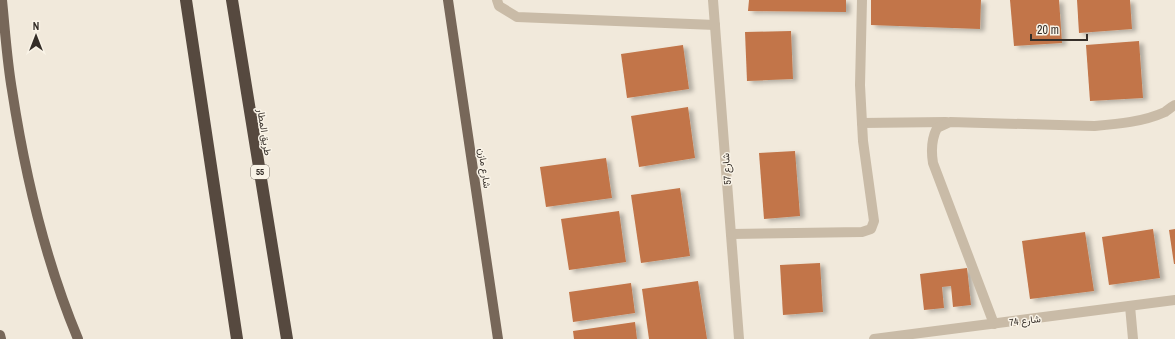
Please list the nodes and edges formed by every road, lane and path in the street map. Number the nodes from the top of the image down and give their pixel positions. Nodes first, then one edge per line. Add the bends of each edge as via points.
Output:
1 (2, 0) edge
2 (448, 0) edge
3 (497, 0) edge
4 (713, 0) edge
5 (862, 0) edge
6 (232, 2) edge
7 (187, 6) edge
8 (715, 25) junction
9 (1175, 105) edge
10 (950, 122) junction
11 (862, 123) junction
12 (731, 234) junction
13 (1175, 300) edge
14 (1130, 306) junction
15 (994, 324) junction
16 (0, 335) edge
17 (1, 339) edge
18 (78, 339) edge
19 (238, 339) edge
20 (287, 339) edge
21 (498, 339) edge
22 (739, 339) edge
23 (874, 339) edge
24 (1133, 339) edge

1 - 18 main road via 11,89 40,228 66,312
2 - 21 main road, شارع مازن
3 - 8 street via 499,6 517,17
4 - 8 street, شارع 57
5 - 11 street
6 - 20 highway, طريق المطار / 55
7 - 19 highway
8 - 12 street, شارع 57
9 - 10 street via 1166,112 1151,117 1094,126
10 - 11 street
10 - 15 street via 937,128 934,134 931,148 933,163
11 - 12 street via 874,221 871,229 862,232
12 - 22 street, شارع 57
13 - 14 street, شارع 74
14 - 15 street, شارع 74
14 - 24 street
15 - 23 street, شارع 74
16 - 17 main road

